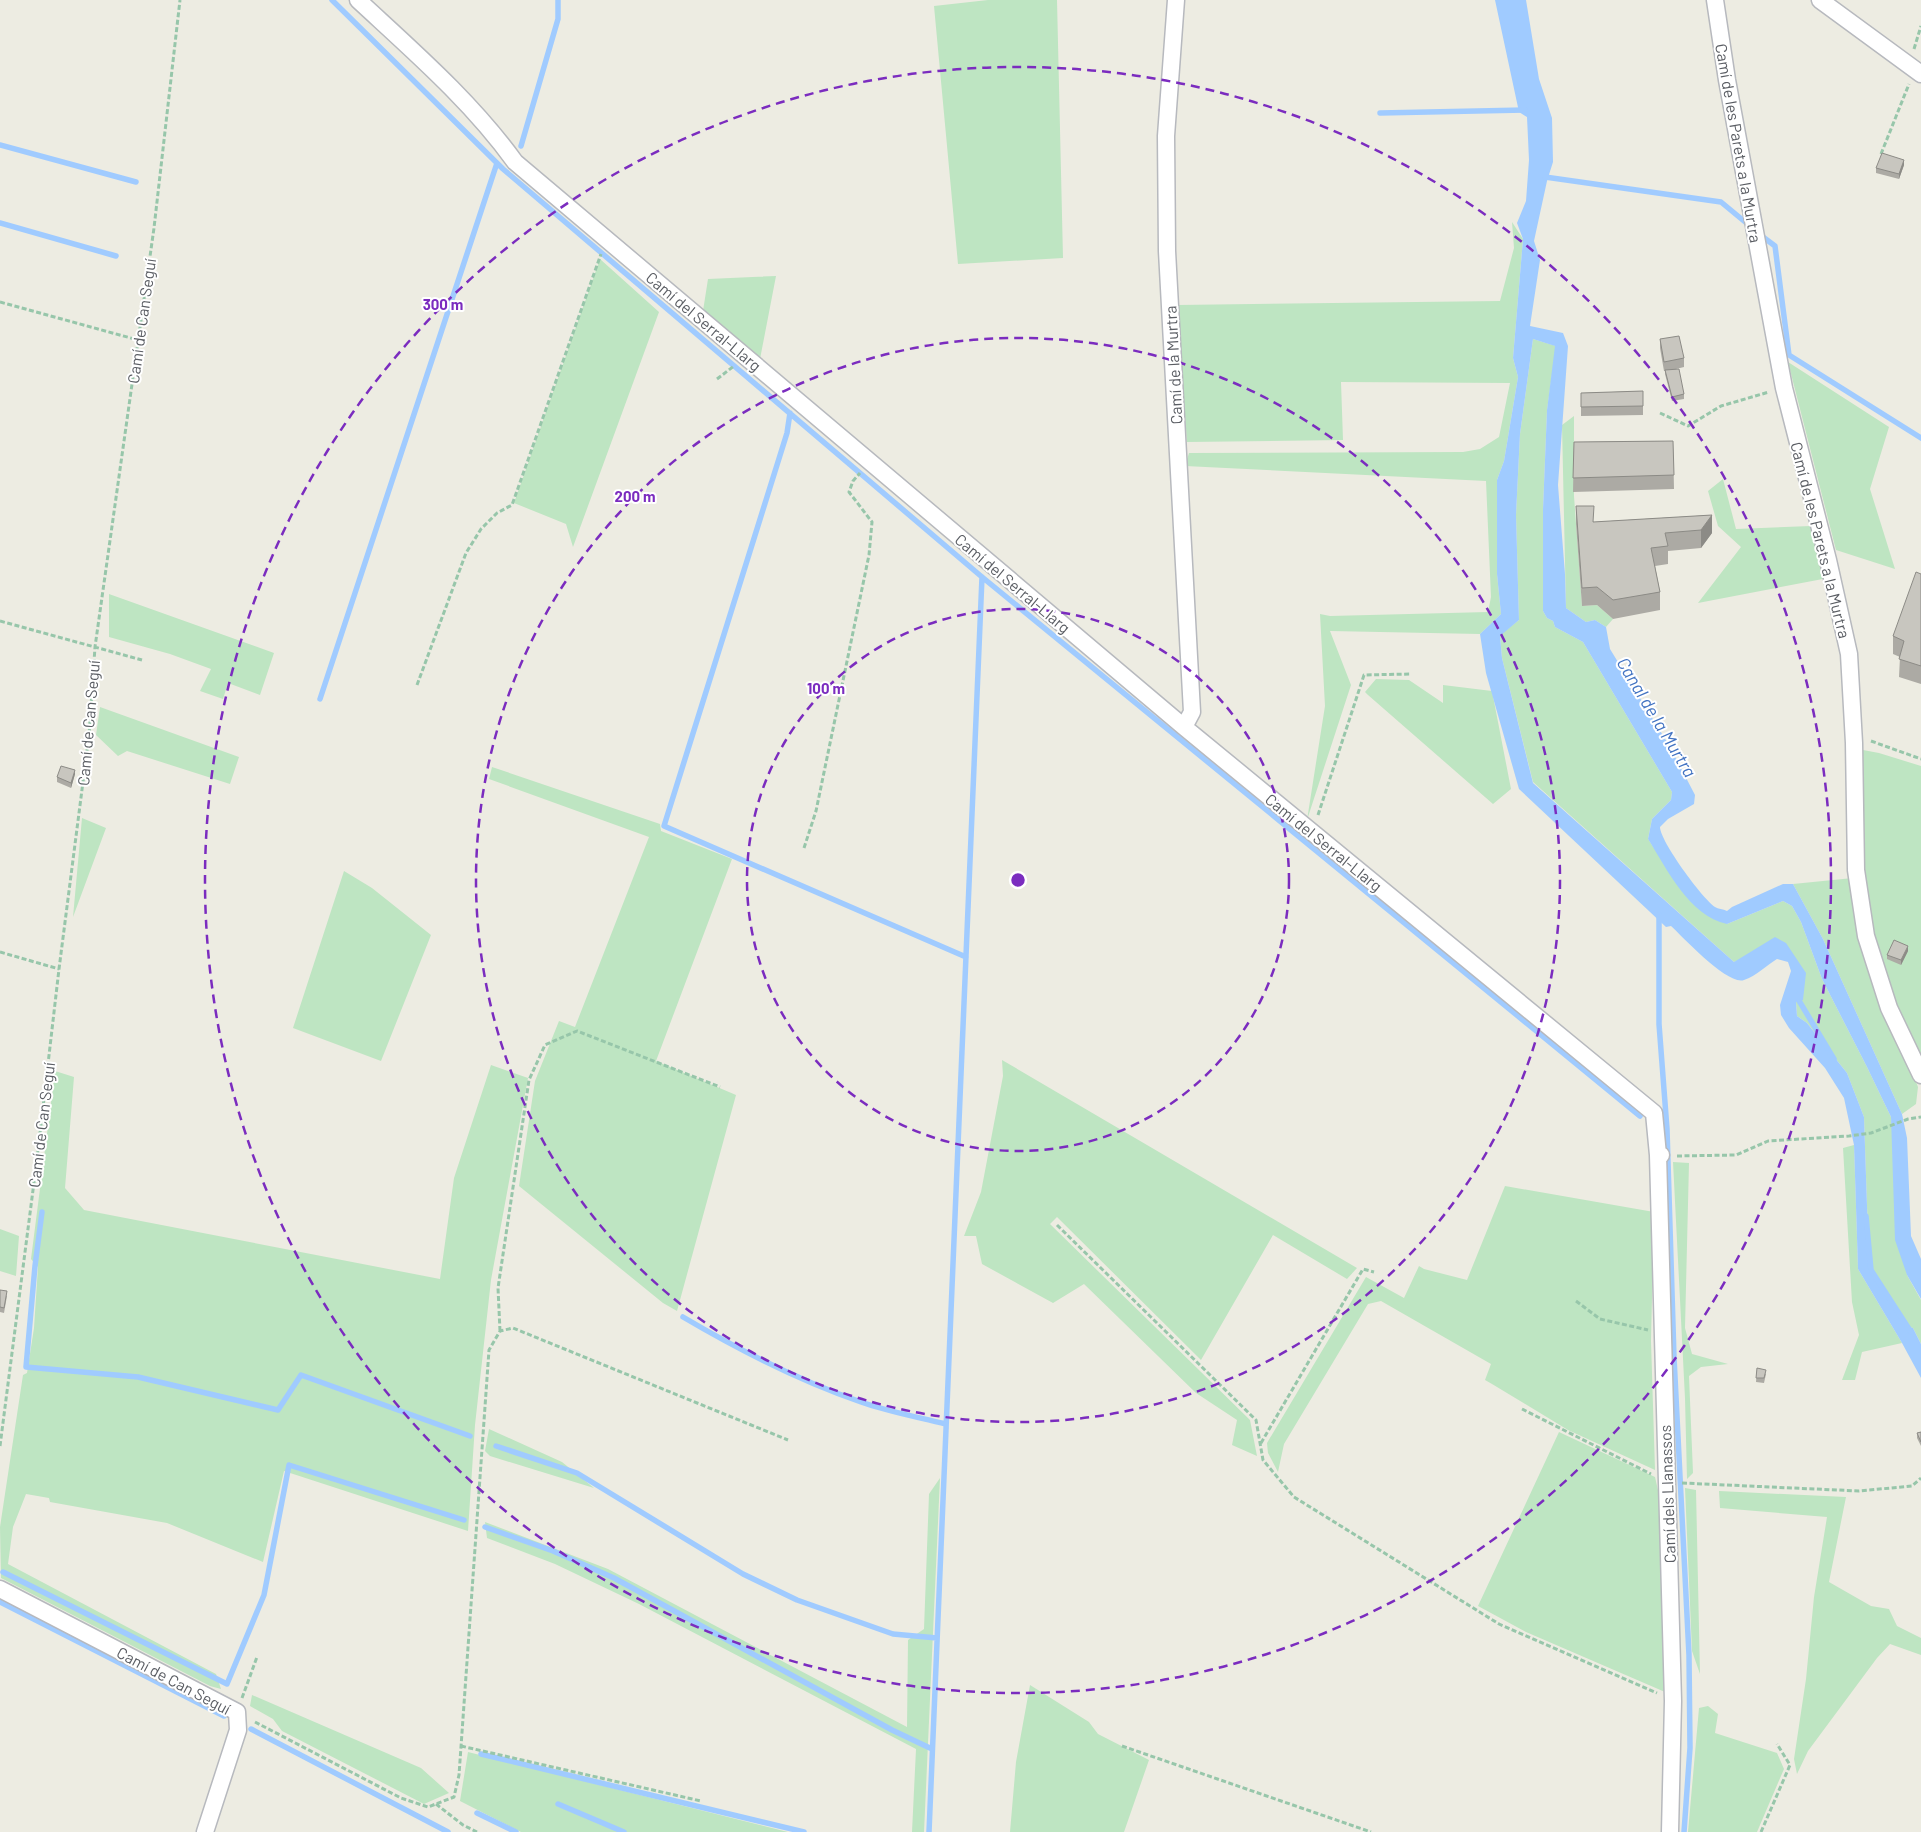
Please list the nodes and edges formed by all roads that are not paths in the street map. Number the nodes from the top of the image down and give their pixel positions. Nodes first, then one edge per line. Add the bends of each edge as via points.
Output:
1 (358, 0) edge
2 (1176, 0) edge
3 (1714, 0) edge
4 (1820, 0) edge
5 (1915, 70) edge
6 (1184, 727) junction
7 (1921, 1075) edge
8 (1660, 1155) joint
9 (0, 1589) edge
10 (204, 1832) edge
11 (1670, 1832) edge

1 - 6 street, Camí del Serral-Llarg via 446,82 515,162
2 - 6 street, Camí de la Murtra via 1166,136 1168,261 1192,712
3 - 7 street, Camí de les Parets a la Murtra via 1784,388 1849,654 1856,870 1866,936 1889,1008
4 - 5 street
6 - 8 street, Camí del Serral-Llarg via 1654,1113
8 - 11 street, Camí dels Llanassos via 1673,1701
9 - 10 street, Camí de Can Seguí via 237,1712 238,1730

